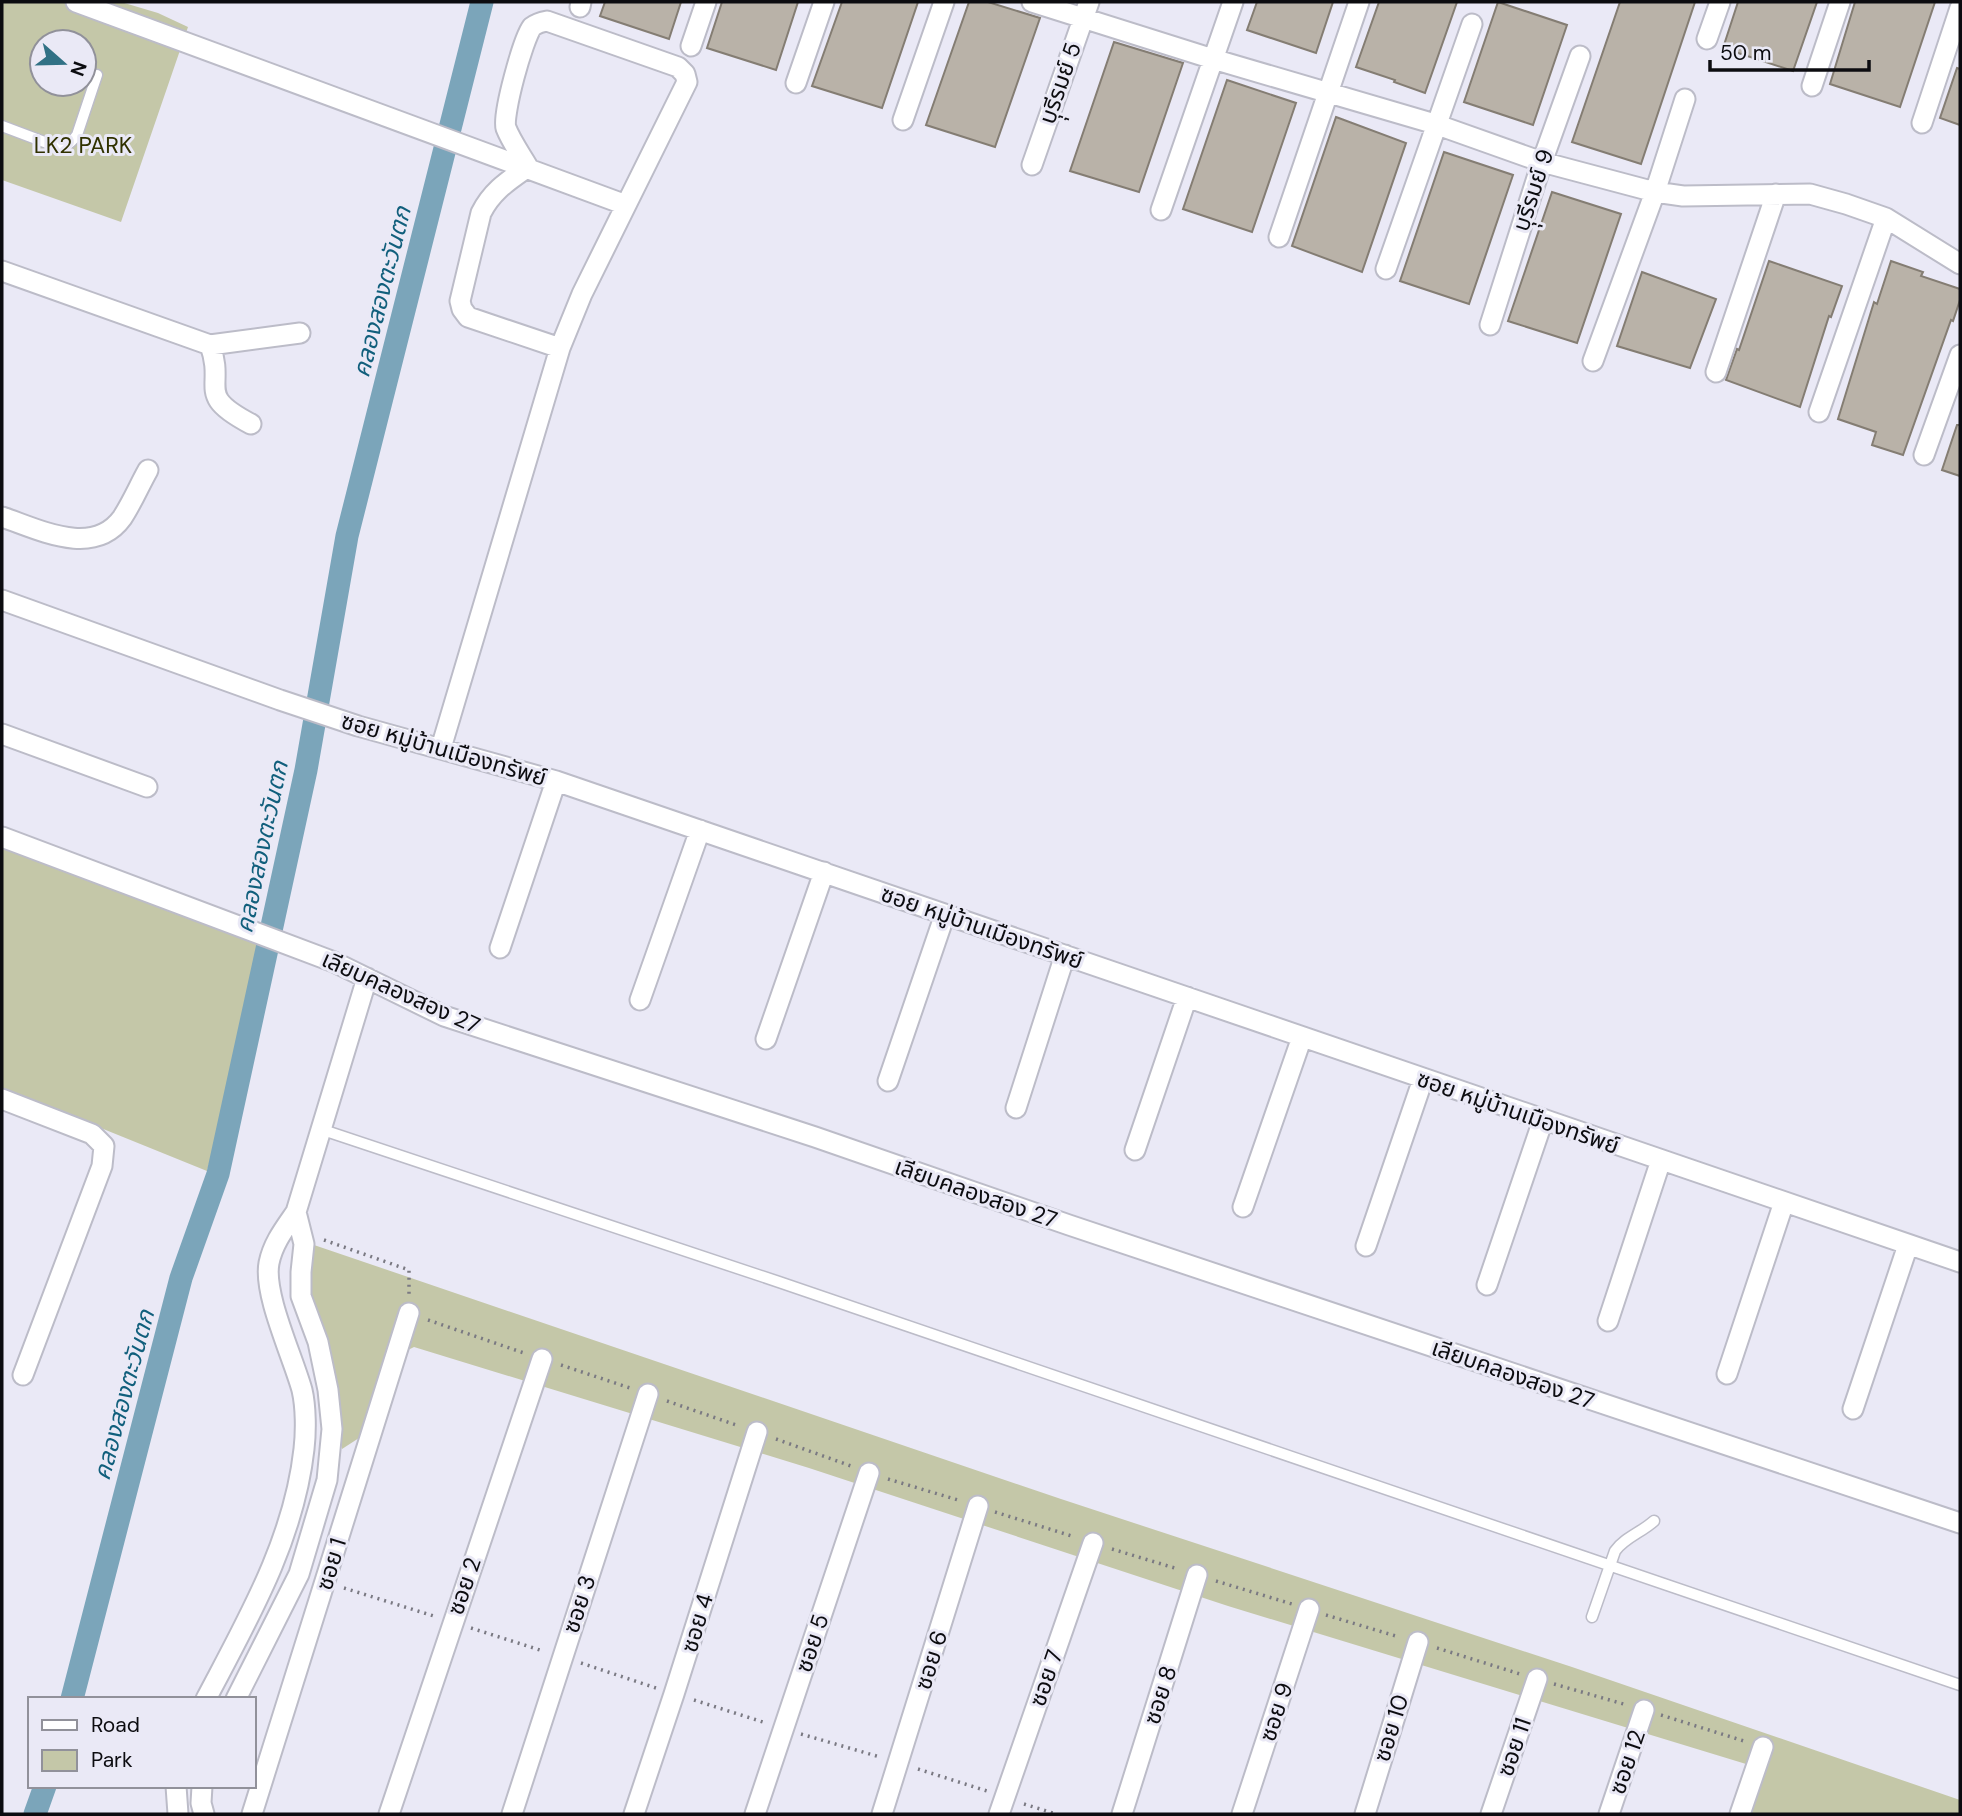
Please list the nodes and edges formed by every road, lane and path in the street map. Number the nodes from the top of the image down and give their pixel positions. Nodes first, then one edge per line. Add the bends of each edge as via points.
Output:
1 (76, 2) edge
2 (706, 2) edge
3 (824, 2) edge
4 (944, 2) edge
5 (1032, 2) edge
6 (1233, 2) edge
7 (1359, 2) edge
8 (1720, 2) edge
9 (1840, 2) edge
10 (1960, 8) edge
11 (1086, 10) edge
12 (1472, 24) dead end
13 (1707, 38) dead end
14 (691, 46) dead end
15 (1580, 56) dead end
16 (1213, 60) junction
17 (796, 83) dead end
18 (1812, 86) dead end
19 (1327, 91) junction
20 (89, 98) edge
21 (1685, 99) dead end
22 (903, 120) dead end
23 (1922, 123) dead end
24 (1435, 124) junction
25 (2, 127) edge
26 (1542, 162) junction
27 (520, 165) junction
28 (1032, 165) dead end
29 (1655, 192) junction
30 (1776, 194) junction
31 (626, 205) junction
32 (1161, 210) dead end
33 (1886, 218) junction
34 (1279, 237) dead end
35 (1960, 264) edge
36 (1386, 269) dead end
37 (2, 271) edge
38 (1490, 325) dead end
39 (300, 333) dead end
40 (210, 345) junction
41 (560, 348) junction
42 (1960, 355) edge
43 (1593, 361) dead end
44 (1716, 372) dead end
45 (1819, 412) dead end
46 (251, 424) dead end
47 (1924, 455) dead end
48 (148, 470) dead end
49 (2, 517) edge
50 (2, 600) edge
51 (2, 734) edge
52 (440, 748) junction
53 (556, 781) junction
54 (147, 787) dead end
55 (700, 830) junction
56 (2, 837) edge
57 (824, 872) junction
58 (945, 914) junction
59 (500, 948) dead end
60 (1065, 955) junction
61 (367, 978) junction
62 (1187, 997) junction
63 (640, 1000) dead end
64 (1301, 1037) junction
65 (766, 1039) dead end
66 (1423, 1079) junction
67 (888, 1080) dead end
68 (2, 1099) edge
69 (1016, 1108) dead end
70 (1543, 1120) junction
71 (320, 1129) junction
72 (1135, 1150) dead end
73 (1661, 1160) junction
74 (1784, 1202) junction
75 (1243, 1207) dead end
76 (296, 1212) junction
77 (301, 1232) junction
78 (1908, 1245) junction
79 (1366, 1246) dead end
80 (1960, 1262) edge
81 (1487, 1286) dead end
82 (409, 1314) junction
83 (1608, 1321) dead end
84 (542, 1359) junction
85 (1727, 1374) dead end
86 (23, 1375) dead end
87 (328, 1390) junction
88 (303, 1394) junction
89 (648, 1394) junction
90 (1853, 1409) dead end
91 (757, 1432) junction
92 (869, 1473) junction
93 (978, 1506) junction
94 (1654, 1521) dead end
95 (1960, 1523) edge
96 (1093, 1543) junction
97 (1609, 1567) junction
98 (299, 1574) junction
99 (1197, 1575) junction
100 (267, 1580) junction
101 (326, 1582) junction
102 (288, 1593) junction
103 (1309, 1609) junction
104 (1592, 1617) dead end
105 (1418, 1642) junction
106 (1537, 1679) junction
107 (1960, 1685) edge
108 (207, 1697) edge
109 (237, 1697) edge
110 (1644, 1710) junction
111 (1763, 1746) joint
112 (176, 1788) edge
113 (202, 1788) edge
114 (178, 1814) edge
115 (204, 1814) edge
116 (252, 1814) edge
117 (388, 1814) edge
118 (512, 1814) edge
119 (634, 1814) edge
120 (755, 1814) edge
121 (882, 1814) edge
122 (999, 1814) edge
123 (1122, 1814) edge
124 (1242, 1814) edge
125 (1365, 1814) edge
126 (1491, 1814) edge
127 (1609, 1814) edge
128 (1740, 1814) edge

1 - 27 street
2 - 14 street
3 - 17 street
4 - 22 street
5 - 11 street
6 - 16 street
7 - 19 street
8 - 13 street
9 - 18 street
10 - 23 street
11 - 16 street
11 - 28 street, บุุรีรมย์ 5
12 - 24 street
15 - 26 street, บุุรีรมย์ 9
16 - 19 street
16 - 32 street
19 - 24 street
19 - 34 street
20 - 25 lane via 77,135 64,147
21 - 29 street
24 - 26 street
24 - 36 street
26 - 29 street
26 - 38 street, บุุรีรมย์ 9
27 - 31 street
27 - 31 street via 505,118 519,60 531,29 539,22 678,67 685,74 684,91
27 - 41 street via 481,213 460,301 468,317
29 - 30 street via 1683,197
29 - 43 street
30 - 33 street via 1810,194
30 - 44 street
31 - 41 street
33 - 35 street
33 - 45 street
37 - 40 street
39 - 40 street
40 - 46 street via 214,392 220,404
41 - 52 street
42 - 47 street
48 - 49 street via 121,520 87,540 66,538
50 - 52 street, ซอย หมู่บ้านเมืองทรัพย์ via 280,700
51 - 54 street
52 - 53 street, ซอย หมู่บ้านเมืองทรัพย์
53 - 55 street, ซอย หมู่บ้านเมืองทรัพย์
53 - 59 street
55 - 57 street, ซอย หมู่บ้านเมืองทรัพย์
55 - 63 street
56 - 61 street, เลียบคลองสอง 27
57 - 58 street, ซอย หมู่บ้านเมืองทรัพย์
57 - 65 street
58 - 60 street, ซอย หมู่บ้านเมืองทรัพย์
58 - 67 street
60 - 62 street, ซอย หมู่บ้านเมืองทรัพย์
60 - 69 street
61 - 71 street
61 - 95 street, เลียบคลองสอง 27 via 444,1016
62 - 64 street, ซอย หมู่บ้านเมืองทรัพย์
62 - 72 street
64 - 66 street, ซอย หมู่บ้านเมืองทรัพย์
64 - 75 street
66 - 70 street, ซอย หมู่บ้านเมืองทรัพย์
66 - 79 street
68 - 86 street via 92,1133 104,1146 102,1166
70 - 73 street, ซอย หมู่บ้านเมืองทรัพย์
70 - 81 street
71 - 76 street
71 - 97 lane
73 - 74 street, ซอย หมู่บ้านเมืองทรัพย์
73 - 83 street
74 - 78 street, ซอย หมู่บ้านเมืองทรัพย์
74 - 85 street
76 - 77 street
76 - 88 street via 275,1242 268,1264 269,1285
77 - 82 path via 409,1270
77 - 87 street via 301,1296 318,1342
78 - 80 street, ซอย หมู่บ้านเมืองทรัพย์
78 - 90 street
82 - 84 path
82 - 101 street, ซอย 1
84 - 89 path
84 - 117 street, ซอย 2
87 - 88 street
87 - 98 street via 332,1429 327,1480
88 - 100 street via 305,1445 298,1491
89 - 91 path
89 - 118 street, ซอย 3
91 - 92 path
91 - 119 street, ซอย 4
92 - 93 path
92 - 120 street, ซอย 5
93 - 96 path
93 - 121 street, ซอย 6
94 - 97 lane via 1620,1544
96 - 99 path
96 - 122 street, ซอย 7
97 - 104 lane
97 - 107 lane
98 - 101 street
98 - 102 street
99 - 103 path
99 - 123 street, ซอย 8
100 - 102 street
100 - 108 street
101 - 116 street, ซอย 1
102 - 109 street
103 - 105 path
103 - 124 street, ซอย 9
105 - 106 path
105 - 125 street, ซอย 10
106 - 110 path
106 - 126 street, ซอย 11
110 - 111 path
110 - 127 street, ซอย 12
111 - 128 street
112 - 114 street
113 - 115 street

